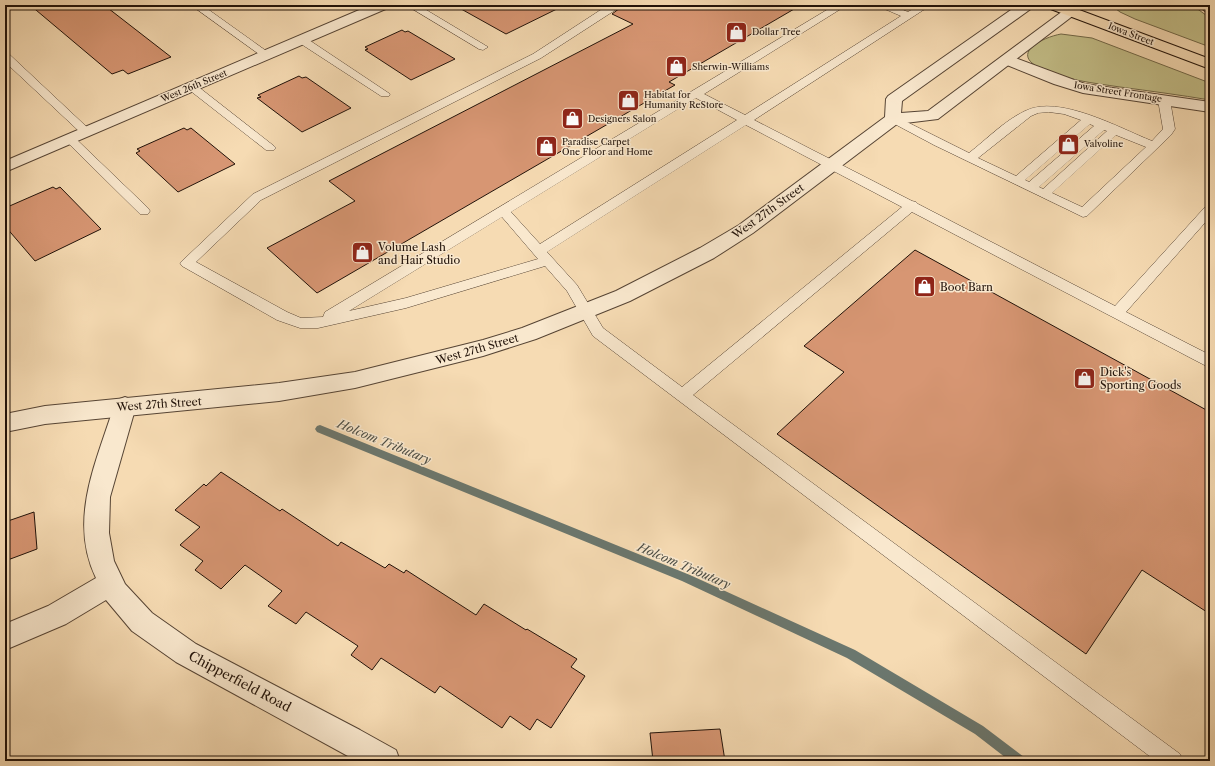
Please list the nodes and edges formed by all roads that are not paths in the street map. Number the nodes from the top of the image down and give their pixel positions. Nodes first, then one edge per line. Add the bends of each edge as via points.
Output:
1 (196, 5) edge
2 (383, 5) edge
3 (410, 5) edge
4 (618, 5) edge
5 (842, 5) edge
6 (883, 5) edge
7 (926, 5) edge
8 (1027, 5) edge
9 (1053, 5) edge
10 (1205, 5) edge
11 (1076, 8) edge
12 (1210, 8) edge
13 (909, 16) junction
14 (302, 40) junction
15 (483, 47) dead end
16 (267, 55) junction
17 (5, 56) edge
18 (1007, 60) junction
19 (1210, 64) edge
20 (192, 87) junction
21 (384, 94) dead end
22 (696, 94) junction
23 (1164, 100) junction
24 (1210, 106) edge
25 (746, 119) junction
26 (893, 119) junction
27 (1089, 119) junction
28 (1102, 124) junction
29 (1115, 130) junction
30 (86, 132) junction
31 (70, 139) junction
32 (1153, 146) junction
33 (270, 148) dead end
34 (970, 158) junction
35 (833, 164) junction
36 (5, 167) edge
37 (1017, 181) junction
38 (1030, 188) junction
39 (1044, 194) junction
40 (912, 205) junction
41 (1210, 209) edge
42 (144, 211) dead end
43 (503, 211) junction
44 (543, 256) junction
45 (586, 312) junction
46 (1117, 313) junction
47 (318, 323) junction
48 (1210, 362) edge
49 (683, 395) junction
50 (125, 406) junction
51 (5, 423) edge
52 (111, 583) junction
53 (5, 637) edge
54 (385, 761) edge
55 (1173, 761) edge

1 - 16 lane
2 - 14 street, West 26th Street
3 - 15 lane
4 - 47 lane via 537,56 257,197 187,263 282,316 300,322
5 - 22 lane
6 - 13 lane
7 - 13 lane
8 - 26 street via 894,99
9 - 11 highway, Iowa Street
10 - 12 street
11 - 18 street
11 - 19 highway, Iowa Street
13 - 25 lane
14 - 16 street, West 26th Street
14 - 21 lane
16 - 20 street, West 26th Street
17 - 30 lane
18 - 23 street, Iowa Street Frontage via 1083,88
18 - 26 street via 932,116
20 - 30 street, West 26th Street
20 - 33 lane
22 - 25 lane
22 - 43 lane
23 - 24 street, Iowa Street Frontage
23 - 32 lane via 1169,129
25 - 35 lane
25 - 44 lane
26 - 34 lane
26 - 35 street, West 27th Street
27 - 28 lane
27 - 34 lane via 1064,110 1033,111
27 - 37 lane
28 - 29 lane
28 - 38 lane
29 - 32 lane
29 - 39 lane
30 - 31 street, West 26th Street
31 - 36 street, West 26th Street
31 - 42 lane
32 - 39 lane via 1083,213
34 - 37 lane
35 - 40 lane
35 - 45 street, West 27th Street via 746,229 712,250 653,282
37 - 38 lane
38 - 39 lane
40 - 46 lane
40 - 49 lane
41 - 46 lane
43 - 44 lane
43 - 47 lane
44 - 45 lane via 572,288
44 - 47 lane via 406,303
45 - 49 lane via 598,332
45 - 50 street, West 27th Street via 483,348 355,380 279,392
46 - 48 lane
49 - 55 lane
50 - 51 street, West 27th Street via 45,415
50 - 52 street, Chipperfield Road via 98,497 96,533 101,562
52 - 53 street via 57,615
52 - 54 street, Chipperfield Road via 116,593 142,622 186,653

